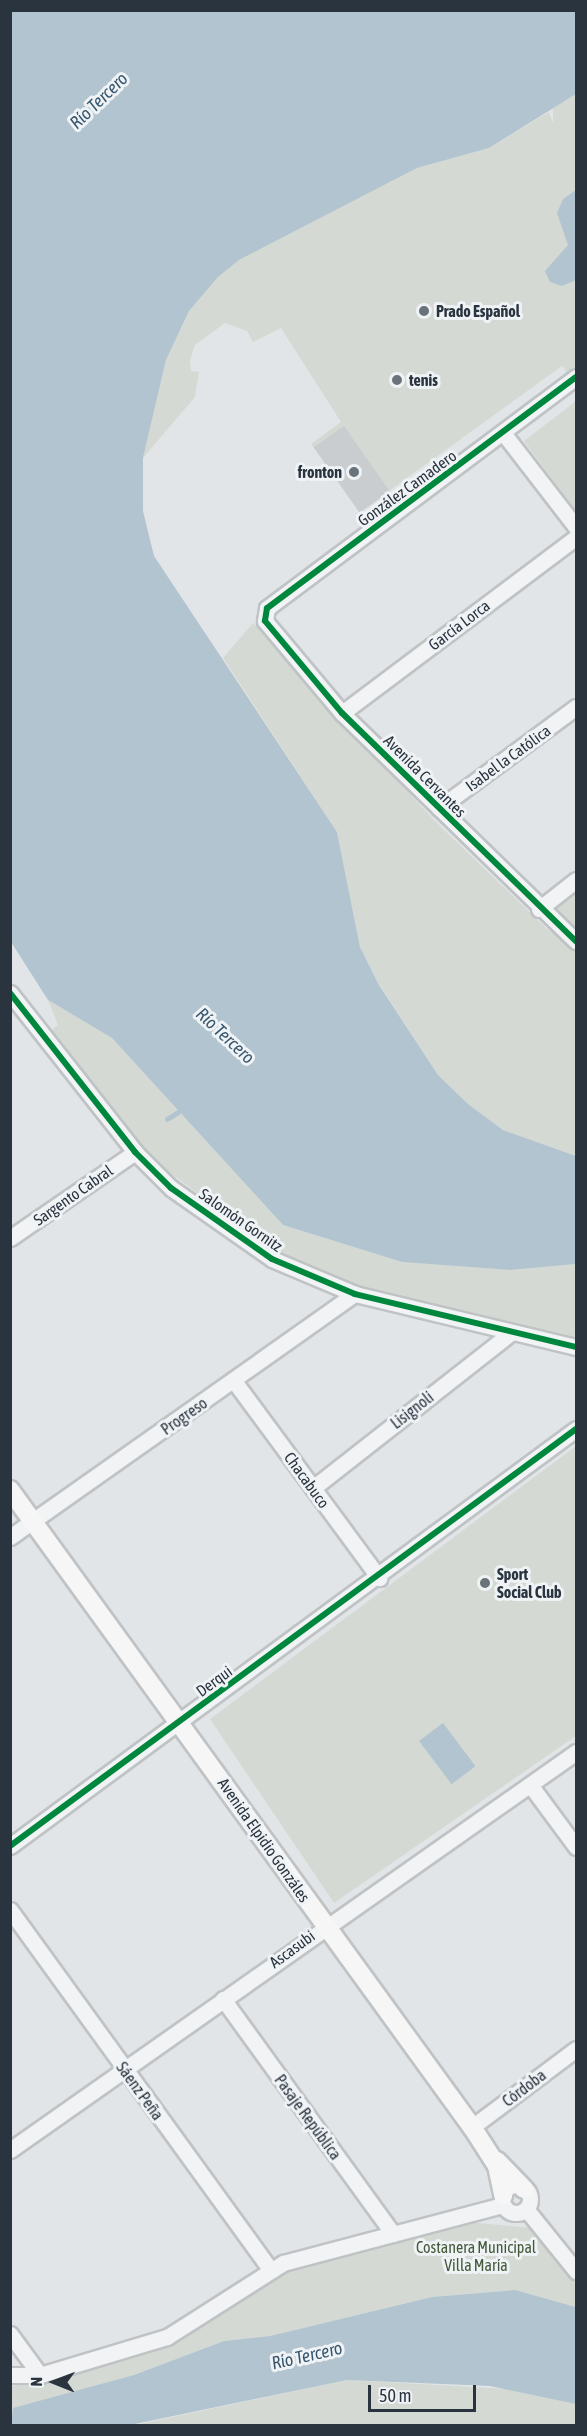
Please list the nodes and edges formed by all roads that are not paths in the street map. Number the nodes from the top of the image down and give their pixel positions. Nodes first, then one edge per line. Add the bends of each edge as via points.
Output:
1 (576, 377) edge
2 (504, 434) junction
3 (576, 527) edge
4 (576, 537) edge
5 (268, 627) joint
6 (576, 707) edge
7 (342, 713) junction
8 (439, 808) junction
9 (576, 880) edge
10 (539, 909) junction
11 (574, 939) edge
12 (10, 993) edge
13 (135, 1152) junction
14 (10, 1238) edge
15 (355, 1294) junction
16 (512, 1332) junction
17 (576, 1347) edge
18 (234, 1382) junction
19 (576, 1429) edge
20 (313, 1488) junction
21 (10, 1490) edge
22 (33, 1521) junction
23 (10, 1537) edge
24 (379, 1578) junction
25 (181, 1722) junction
26 (576, 1752) edge
27 (531, 1786) junction
28 (10, 1846) edge
29 (576, 1847) edge
30 (10, 1910) edge
31 (324, 1925) junction
32 (223, 1999) junction
33 (576, 2049) edge
34 (124, 2068) junction
35 (472, 2127) junction
36 (10, 2150) edge
37 (492, 2155) junction
38 (524, 2189) junction
39 (503, 2200) junction
40 (526, 2209) junction
41 (393, 2234) junction
42 (271, 2271) junction
43 (576, 2271) edge
44 (10, 2334) edge
45 (10, 2375) edge
46 (40, 2375) junction

1 - 2 street, González Camadero
2 - 3 street
2 - 5 street, González Camadero via 267,608
4 - 7 street, García Lorca
5 - 7 street, Avenida Cervantes
6 - 8 street, Isabel la Católica
7 - 8 street, Avenida Cervantes
8 - 10 street, Avenida Cervantes
9 - 10 street
10 - 11 street, Avenida Cervantes
12 - 13 street, Salomón Gornitz
13 - 14 street, Sargento Cabral
13 - 15 street, Salomón Gornitz via 171,1188 272,1259
15 - 16 street, Salomón Gornitz
15 - 18 street, Progreso
16 - 17 street, Salomón Gornitz
16 - 20 street, Lisignoli
18 - 20 street, Chacabuco
18 - 22 street, Progreso
19 - 24 street, Derqui
20 - 24 street, Chacabuco
21 - 22 main road, Avenida Elpidio Gonzáles
22 - 23 street, Progreso
22 - 25 main road, Avenida Elpidio Gonzáles
24 - 25 street, Derqui
25 - 28 street, Derqui
25 - 31 main road, Avenida Elpidio Gonzáles
26 - 27 street, Ascasubi
27 - 29 street
27 - 31 street, Ascasubi
30 - 34 street, Sáenz Peña
31 - 32 street, Ascasubi
31 - 35 main road, Avenida Elpidio Gonzáles
32 - 34 street, Ascasubi
32 - 41 street, Pasaje República
33 - 35 street, Córdoba
34 - 36 street, Ascasubi
34 - 42 street, Sáenz Peña
35 - 37 main road, Avenida Elpidio Gonzáles
37 - 38 main road
37 - 39 main road, Avenida Elpidio Gonzáles
38 - 39 street via 512,2186
38 - 40 street via 529,2201
39 - 40 street via 515,2213
39 - 41 street
40 - 43 street
41 - 42 street via 294,2259
42 - 46 street via 167,2337
44 - 46 street
45 - 46 street

